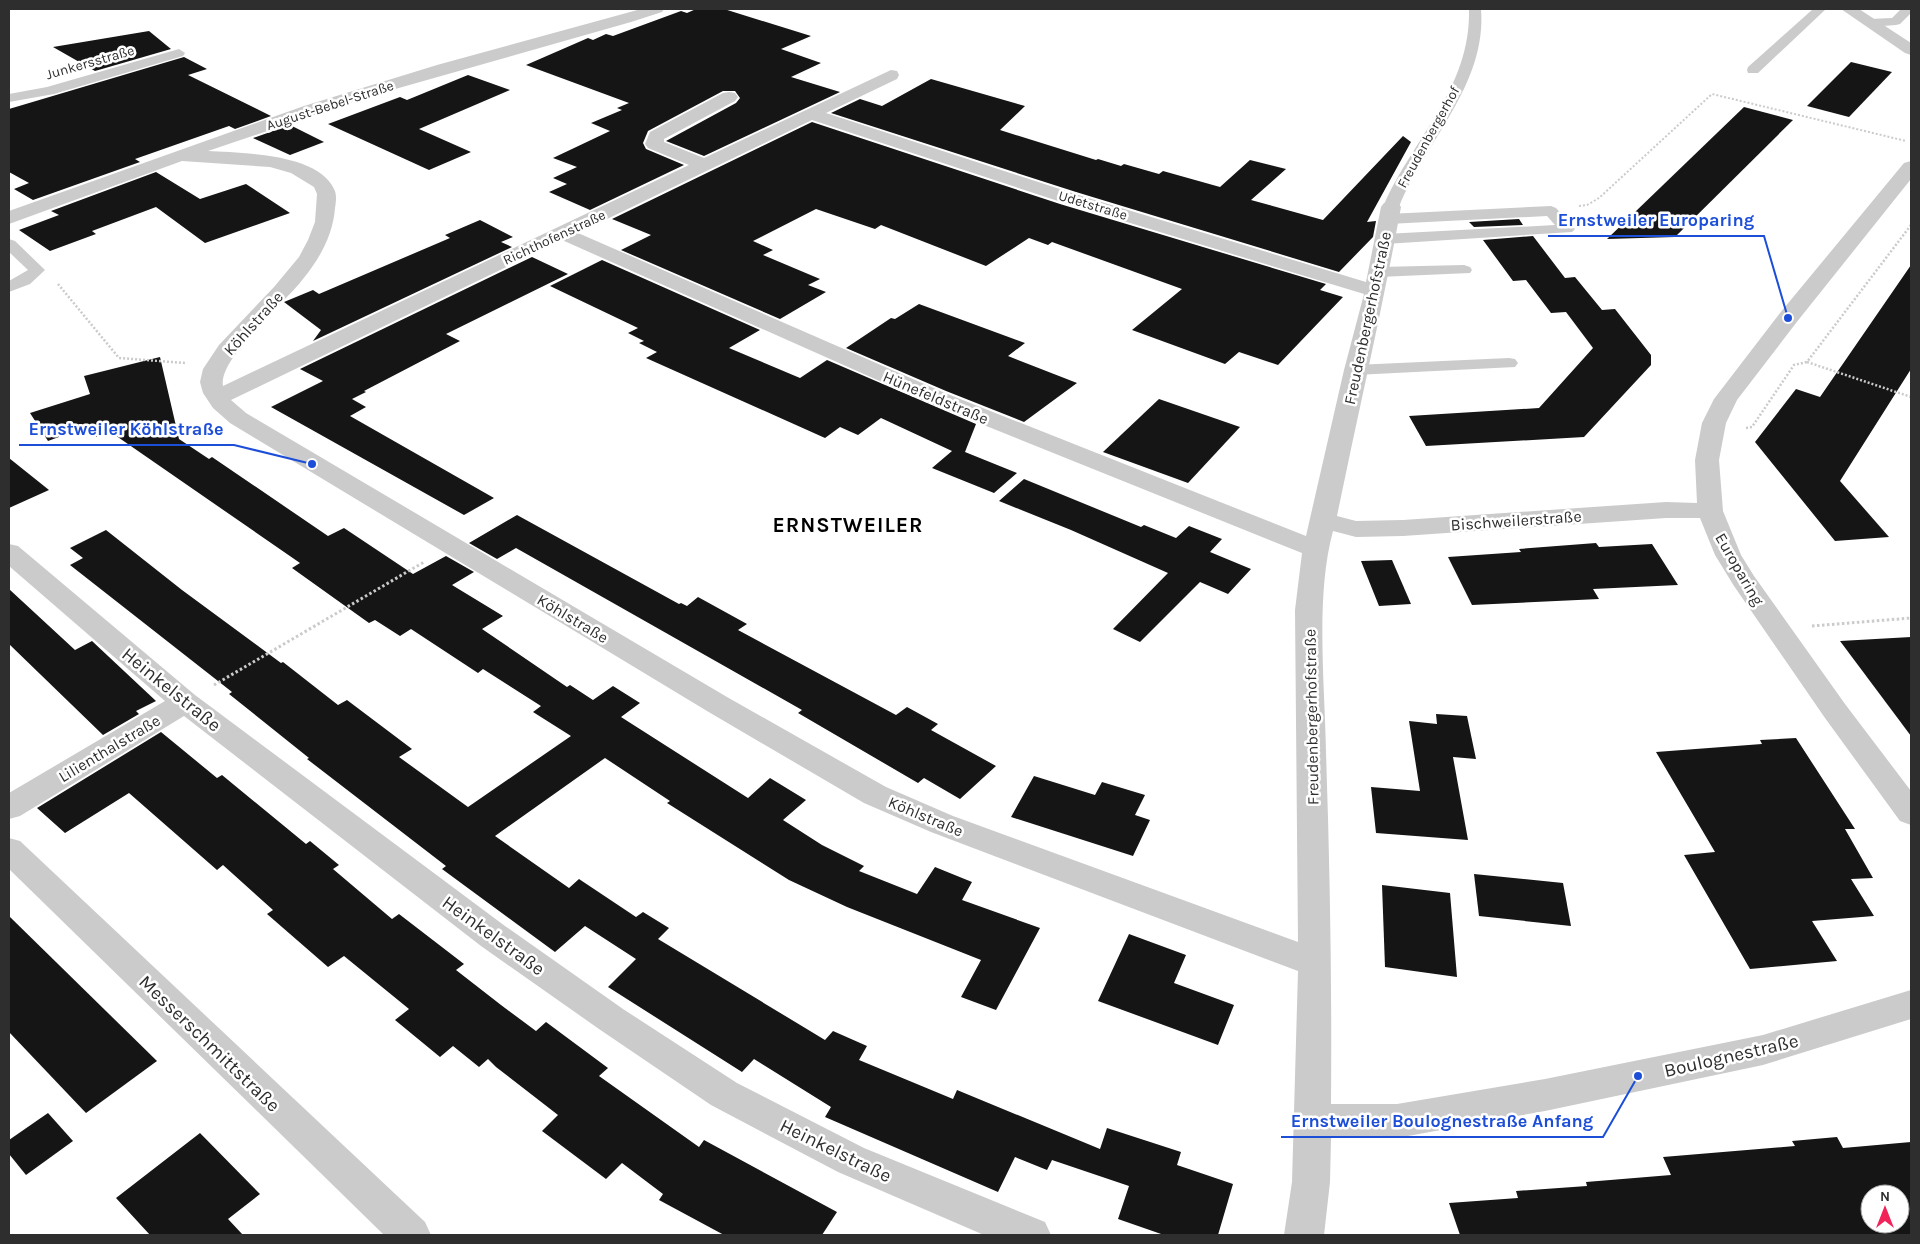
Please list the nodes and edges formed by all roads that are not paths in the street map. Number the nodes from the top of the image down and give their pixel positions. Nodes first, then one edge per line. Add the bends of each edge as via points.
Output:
1 (656, 9) edge
2 (1475, 9) edge
3 (1820, 9) edge
4 (1849, 9) edge
5 (1908, 9) edge
6 (1870, 23) junction
7 (1911, 50) edge
8 (178, 53) dead end
9 (1753, 70) dead end
10 (891, 75) dead end
11 (729, 97) dead end
12 (9, 98) edge
13 (812, 114) junction
14 (182, 155) junction
15 (706, 165) junction
16 (1911, 167) edge
17 (9, 218) edge
18 (1388, 222) junction
19 (562, 233) junction
20 (9, 244) edge
21 (1464, 270) dead end
22 (1377, 282) junction
23 (9, 287) edge
24 (1509, 363) dead end
25 (1355, 370) junction
26 (217, 398) junction
27 (1710, 511) junction
28 (1323, 522) junction
29 (1315, 549) junction
30 (9, 552) edge
31 (185, 702) junction
32 (9, 808) edge
33 (1911, 813) edge
34 (9, 850) edge
35 (1315, 963) junction
36 (1911, 1005) edge
37 (1311, 1121) junction
38 (411, 1235) edge
39 (1031, 1235) edge
40 (1304, 1235) edge

1 - 14 street, August-Bebel-Straße via 413,77
2 - 18 lane, Freudenbergerhof via 1477,21 1473,42 1451,101 1406,173
3 - 9 lane
4 - 6 street
5 - 6 lane via 1896,21
6 - 7 street
8 - 12 lane, Junkersstraße via 49,91
10 - 13 street, Richthofenstraße
11 - 15 street via 656,136 654,144
13 - 15 street, Richthofenstraße
13 - 22 street, Udetstraße via 1077,200
14 - 17 street, August-Bebel-Straße
14 - 26 street, Köhlstraße via 279,164 315,178 325,189 327,210 323,230 309,256 285,288 216,365 212,382
15 - 19 street, Richthofenstraße
16 - 27 street, Europaring via 1726,399 1714,423 1707,460
18 - 18 lane via 1567,229 1551,211
18 - 22 street, Freudenbergerhofstraße
19 - 26 street, Richthofenstraße
19 - 29 street, Hünefeldstraße via 936,398
20 - 23 lane via 37,270 32,276
21 - 22 lane
22 - 25 street, Freudenbergerhofstraße
24 - 25 lane
25 - 28 street, Freudenbergerhofstraße
26 - 35 street, Köhlstraße via 238,418 875,795 942,824
27 - 28 street, Bischweilerstraße via 1666,510 1403,528 1356,529
27 - 33 street, Europaring via 1738,571
28 - 29 street, Freudenbergerhofstraße
29 - 35 street, Freudenbergerhofstraße via 1309,610
30 - 31 street, Heinkelstraße
31 - 32 street, Lilienthalstraße
31 - 39 street, Heinkelstraße via 493,936 724,1094 851,1160
34 - 38 street, Messerschmittstraße
35 - 37 street, Freudenbergerhofstraße
36 - 37 street, Boulognestraße via 1763,1050 1545,1095 1397,1121
37 - 40 street, Freudenbergerhofstraße via 1311,1182

